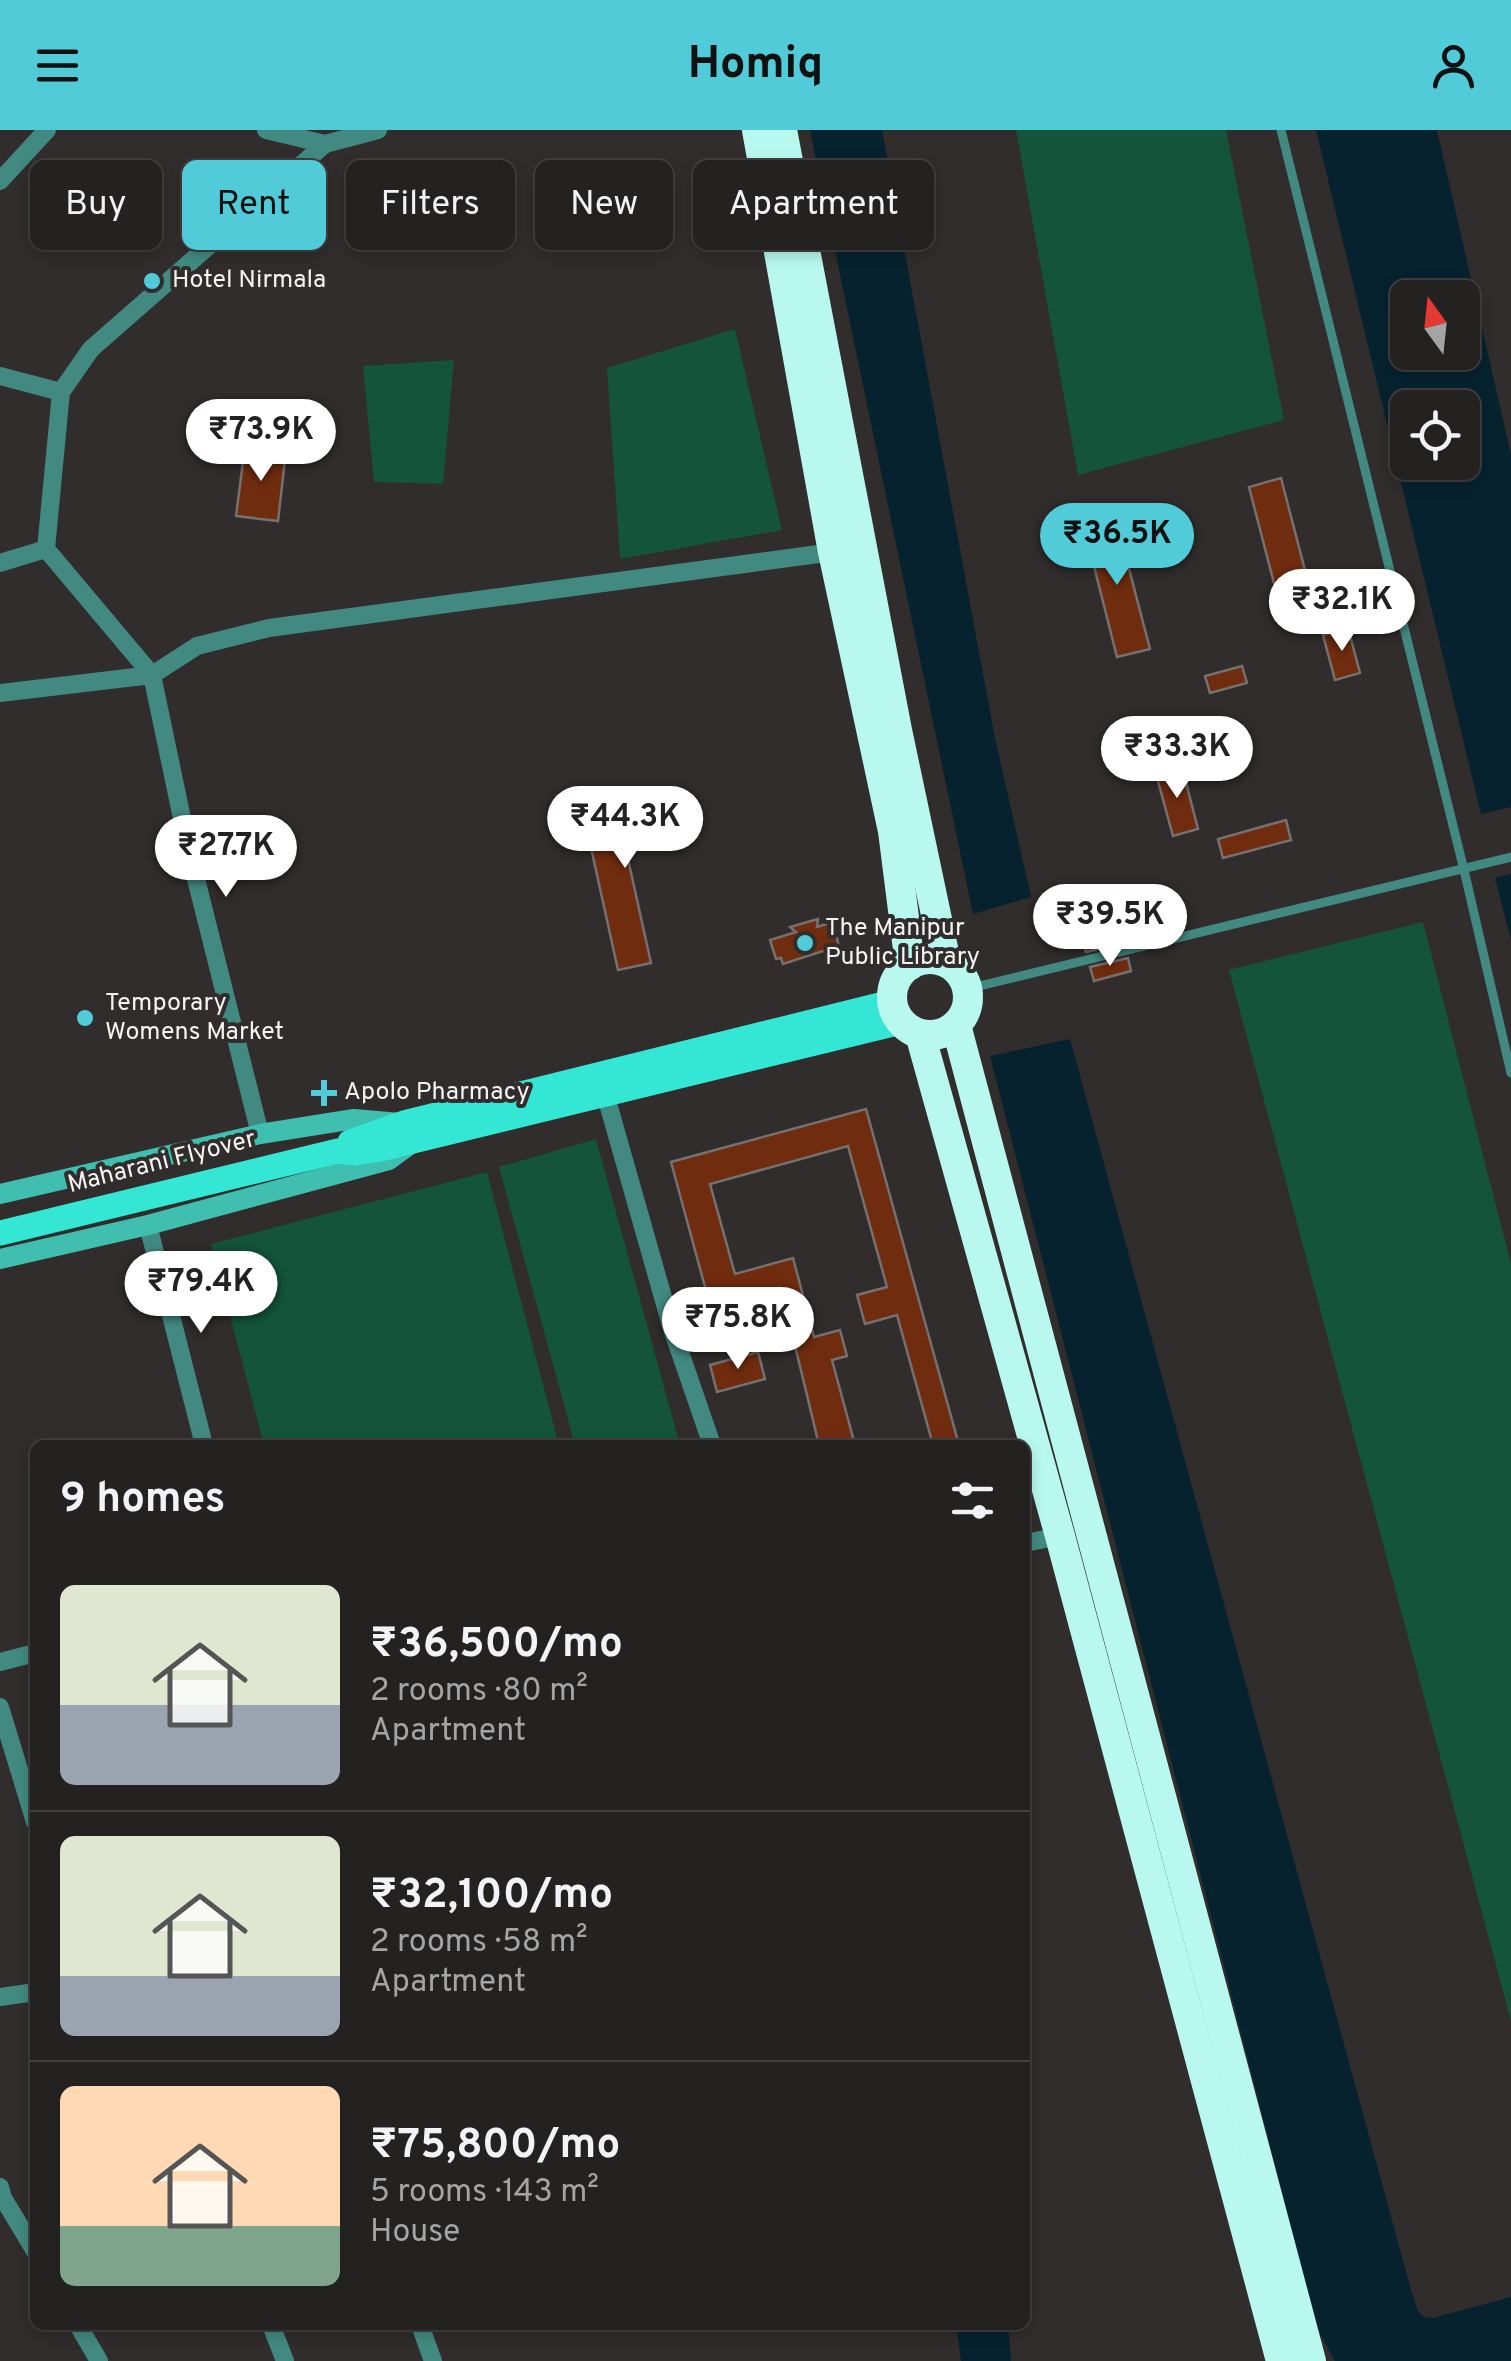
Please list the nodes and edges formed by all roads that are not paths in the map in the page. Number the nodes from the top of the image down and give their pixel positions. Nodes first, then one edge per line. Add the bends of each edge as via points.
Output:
1 (46, 130) edge
2 (266, 130) edge
3 (378, 130) edge
4 (757, 130) edge
5 (782, 130) edge
6 (1280, 130) edge
7 (325, 144) junction
8 (0, 180) edge
9 (0, 376) edge
10 (62, 392) junction
11 (46, 548) junction
12 (832, 552) junction
13 (0, 563) edge
14 (152, 675) junction
15 (0, 693) edge
16 (287, 830) dead end
17 (188, 848) junction
18 (1511, 857) edge
19 (1464, 870) junction
20 (946, 962) junction
21 (910, 965) junction
22 (968, 989) junction
23 (904, 1019) junction
24 (956, 1025) junction
25 (732, 1052) junction
26 (1511, 1073) edge
27 (606, 1093) junction
28 (410, 1132) junction
29 (260, 1134) junction
30 (0, 1194) edge
31 (148, 1225) junction
32 (0, 1233) edge
33 (0, 1258) edge
34 (203, 1440) edge
35 (710, 1440) edge
36 (1060, 1536) junction
37 (1030, 1543) edge
38 (30, 1654) edge
39 (0, 1662) edge
40 (0, 1707) edge
41 (30, 1806) edge
42 (30, 1993) edge
43 (0, 1997) edge
44 (0, 2187) edge
45 (30, 2238) edge
46 (1296, 2312) junction
47 (81, 2330) edge
48 (273, 2330) edge
49 (422, 2330) edge
50 (99, 2361) edge
51 (284, 2361) edge
52 (433, 2361) edge
53 (1281, 2361) edge
54 (1311, 2361) edge
55 (1328, 2361) edge

1 - 8 street
2 - 7 street
3 - 7 street
4 - 12 highway
5 - 20 highway
6 - 19 lane
7 - 10 street via 91,349
9 - 10 street
10 - 11 street
11 - 13 street
11 - 14 street
12 - 14 street via 270,628 196,646
12 - 21 highway via 893,831
14 - 15 street
14 - 17 street
16 - 17 lane
17 - 29 street
18 - 19 lane
19 - 22 lane
19 - 26 lane
20 - 21 highway
20 - 22 highway
21 - 23 highway via 896,980
22 - 24 highway
23 - 24 highway via 933,1036
23 - 25 main road
23 - 36 highway
24 - 46 highway
25 - 27 main road
25 - 28 main road
27 - 28 main road
27 - 35 street
28 - 29 street via 354,1119
28 - 31 street via 389,1160
28 - 32 main road, Maharani Flyover
29 - 30 street
31 - 33 street
31 - 34 street
36 - 37 street
36 - 53 highway
38 - 39 street
40 - 41 street
42 - 43 street
44 - 45 street
46 - 54 highway
46 - 55 highway
47 - 50 street
48 - 51 street
49 - 52 street

